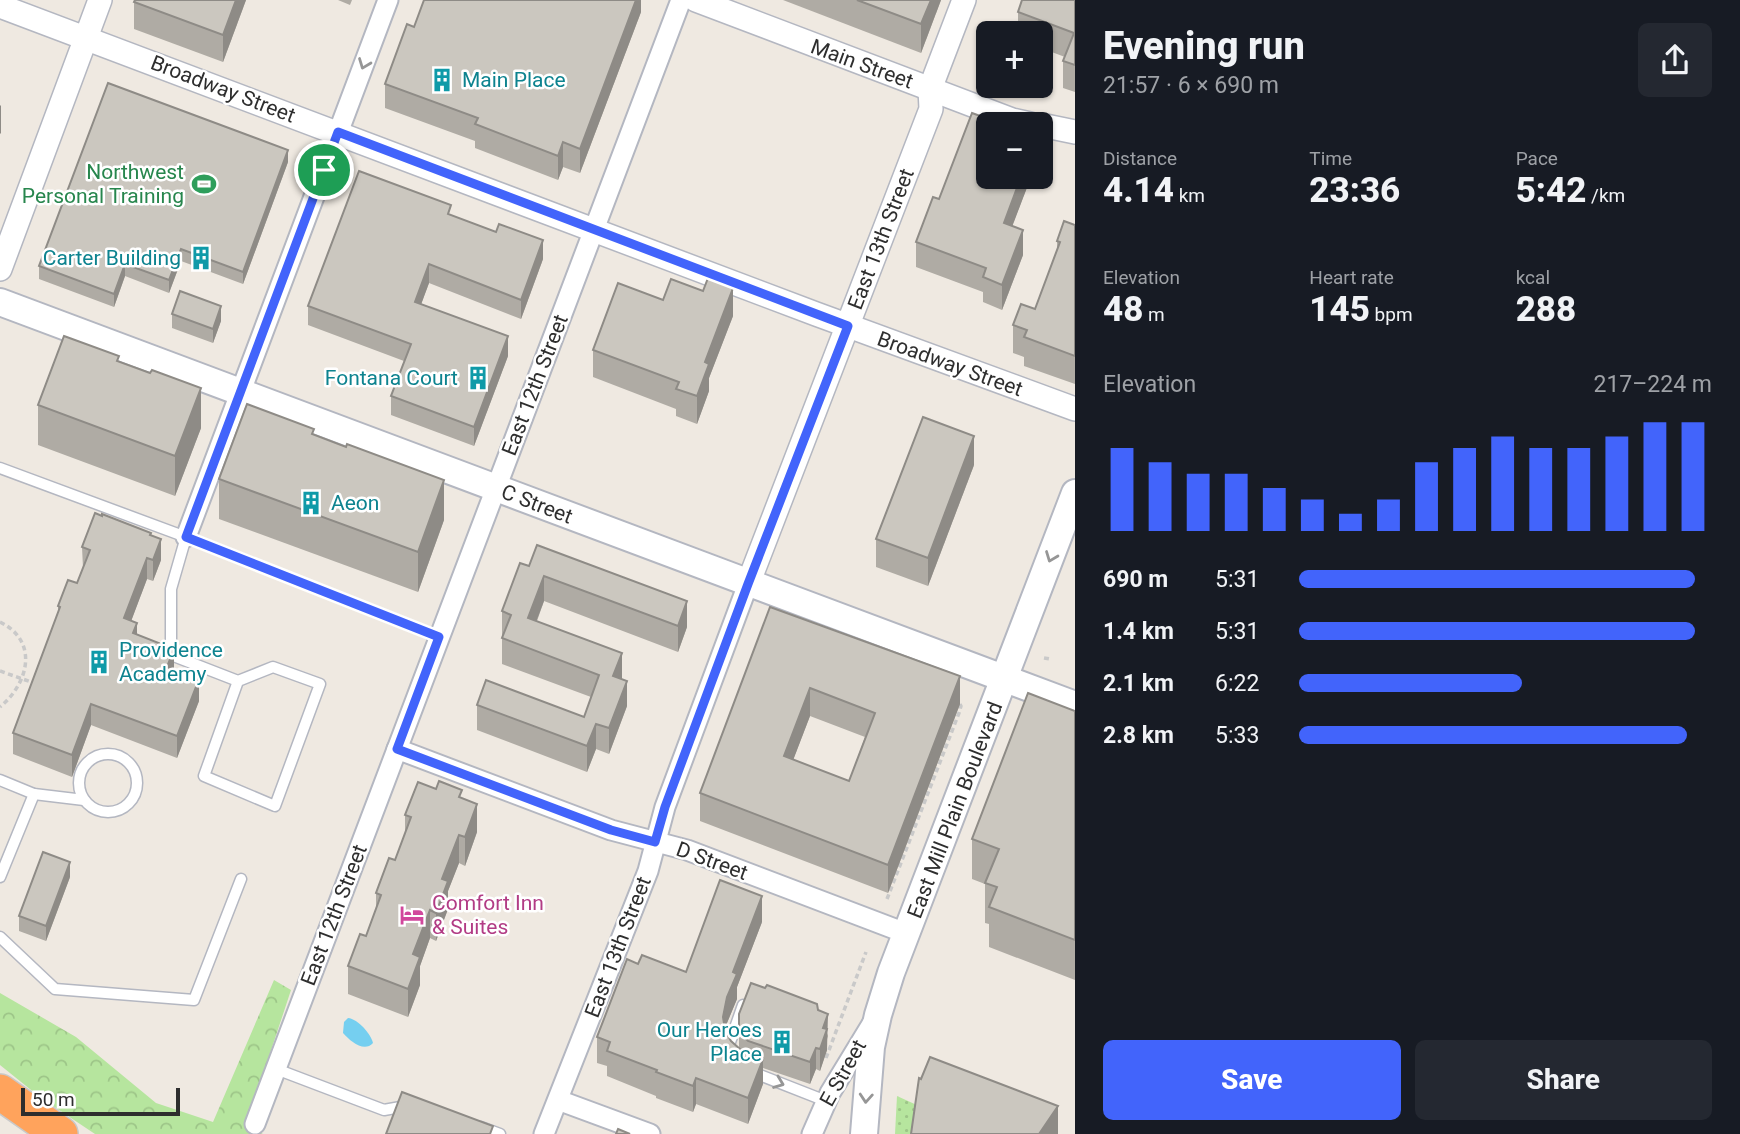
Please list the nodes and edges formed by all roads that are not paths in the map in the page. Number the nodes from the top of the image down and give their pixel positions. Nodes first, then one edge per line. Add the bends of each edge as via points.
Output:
1 (100, 0) edge
2 (388, 0) edge
3 (681, 0) edge
4 (695, 0) edge
5 (964, 0) edge
6 (0, 6) edge
7 (86, 38) junction
8 (930, 89) junction
9 (996, 112) edge
10 (1053, 126) edge
11 (338, 132) junction
12 (1075, 132) edge
13 (594, 231) junction
14 (0, 269) edge
15 (0, 302) edge
16 (848, 326) junction
17 (240, 392) junction
18 (1075, 409) edge
19 (0, 468) edge
20 (495, 488) junction
21 (1075, 493) edge
22 (186, 537) junction
23 (748, 584) junction
24 (439, 637) junction
25 (1004, 679) junction
26 (238, 681) junction
27 (1075, 705) edge
28 (397, 749) junction
29 (0, 780) edge
30 (34, 794) junction
31 (83, 800) junction
32 (655, 842) junction
33 (0, 877) edge
34 (241, 879) dead end
35 (908, 934) junction
36 (0, 937) edge
37 (747, 995) edge
38 (878, 1015) junction
39 (275, 1069) junction
40 (0, 1092) edge
41 (819, 1098) junction
42 (558, 1100) junction
43 (421, 1106) edge
44 (471, 1123) edge
45 (255, 1124) dead end
46 (60, 1134) edge
47 (500, 1134) edge
48 (544, 1134) edge
49 (650, 1134) edge
50 (812, 1134) edge
51 (864, 1134) edge

1 - 7 street
2 -> 11 street
3 - 13 street, East 12th Street
4 - 8 street, Main Street
5 - 8 street, East 13th Street
6 - 7 street, Broadway Street
7 - 11 street, Broadway Street
7 - 14 street
8 - 9 street, Main Street
8 - 16 street, East 13th Street via 931,109
10 - 12 street
11 - 13 street, Broadway Street
11 - 17 street
13 - 16 street, Broadway Street
13 - 20 street, East 12th Street
15 - 17 main road, C Street
16 - 18 street, Broadway Street
16 - 23 street, East 13th Street
17 - 20 main road, C Street
17 - 22 street
19 - 22 lane
20 - 23 main road, C Street
20 - 24 street, East 12th Street
21 -> 25 main road, East Mill Plain Boulevard
22 - 24 lane
22 - 26 lane via 171,589 171,655
23 - 25 main road, C Street
23 - 32 street, East 13th Street
24 - 28 street, East 12th Street
25 - 27 main road, C Street
25 - 35 main road, East Mill Plain Boulevard
26 - 26 lane via 273,667 320,684 275,806 204,776
28 - 32 street, D Street via 611,830
28 - 39 street, East 12th Street
29 - 30 lane
30 - 31 lane
30 - 33 lane
31 - 31 lane via 98,812 118,812 126,807 137,791 131,764 113,754 94,757 79,781
32 - 35 street, D Street
32 - 42 street, East 13th Street via 648,871
34 - 36 lane via 194,1000 55,989
35 - 38 main road, East Mill Plain Boulevard
37 -> 41 lane via 729,1045 739,1066
38 - 41 street, E Street
38 -> 51 main road, East Mill Plain Boulevard
39 - 43 lane via 384,1110
39 - 45 street, East 12th Street
40 - 46 highway
41 - 50 street, E Street
42 - 48 street, East 13th Street
42 - 49 street
44 - 47 lane

